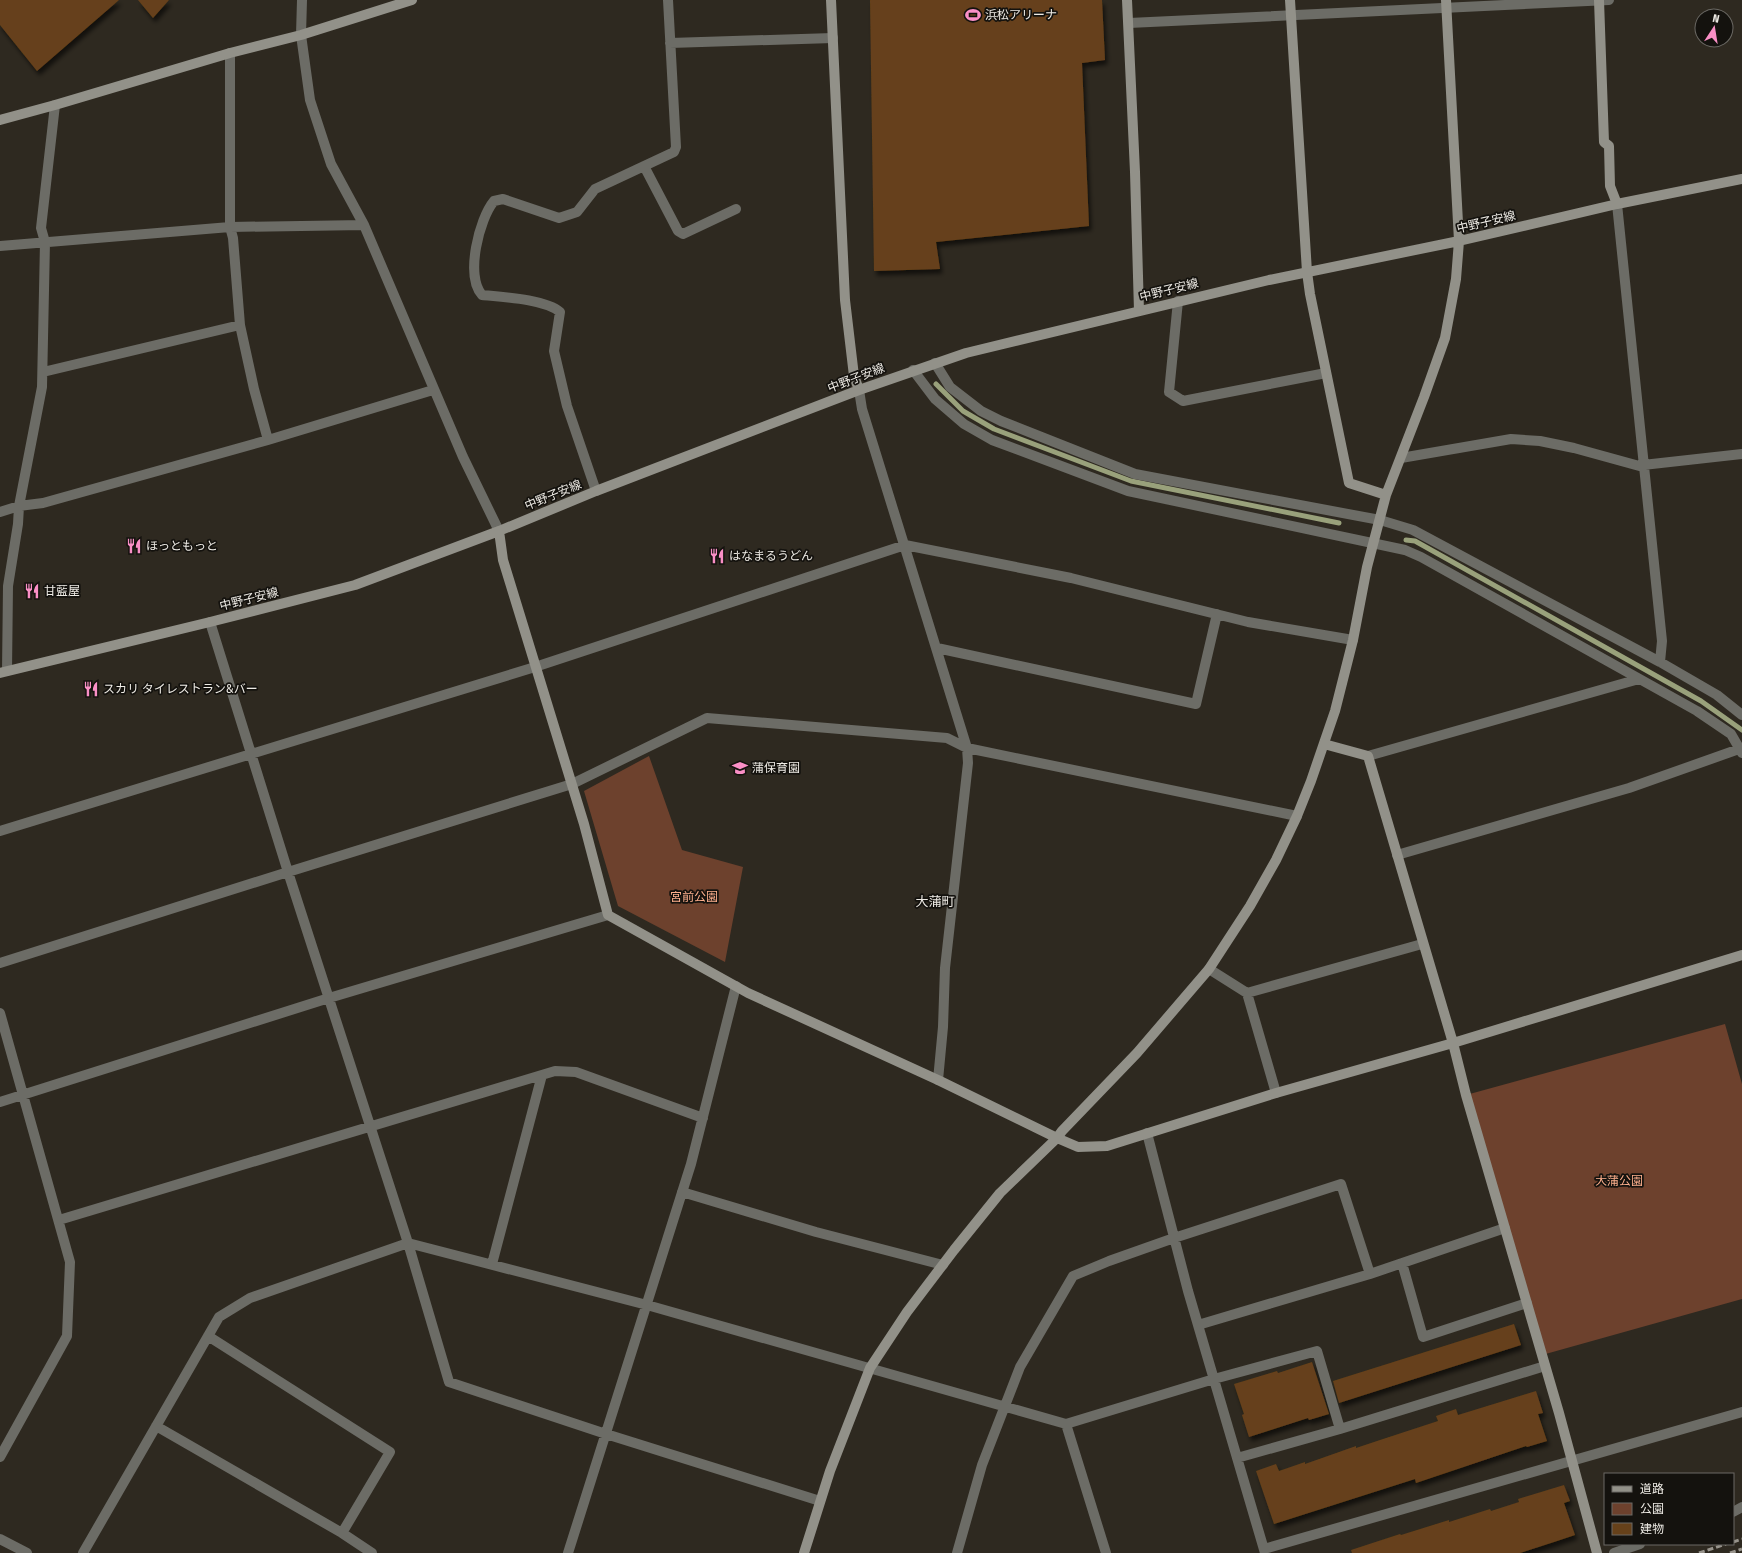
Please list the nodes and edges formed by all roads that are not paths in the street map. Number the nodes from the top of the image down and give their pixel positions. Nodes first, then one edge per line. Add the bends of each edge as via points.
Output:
1 (302, 0) edge
2 (412, 0) edge
3 (668, 0) edge
4 (831, 0) edge
5 (1127, 0) edge
6 (1290, 0) edge
7 (1600, 0) edge
8 (1609, 0) edge
9 (1447, 4) edge
10 (1291, 14) junction
11 (1129, 23) junction
12 (300, 35) junction
13 (832, 38) junction
14 (670, 43) junction
15 (230, 54) junction
16 (55, 105) junction
17 (0, 120) edge
18 (644, 166) junction
19 (1742, 179) edge
20 (1617, 204) junction
21 (736, 209) dead end
22 (364, 225) junction
23 (230, 227) junction
24 (1459, 241) junction
25 (45, 242) junction
26 (0, 246) edge
27 (1307, 272) junction
28 (1178, 301) junction
29 (1138, 311) junction
30 (240, 325) junction
31 (935, 363) junction
32 (913, 370) junction
33 (43, 372) junction
34 (1326, 373) junction
35 (433, 390) junction
36 (859, 390) junction
37 (268, 440) junction
38 (1742, 454) edge
39 (1401, 458) junction
40 (1643, 466) junction
41 (596, 491) junction
42 (1386, 495) junction
43 (19, 506) junction
44 (0, 512) edge
45 (1380, 520) junction
46 (499, 531) junction
47 (1374, 544) junction
48 (905, 545) junction
49 (1217, 614) junction
50 (210, 622) junction
51 (1353, 640) junction
52 (937, 648) junction
53 (1660, 662) junction
54 (535, 667) junction
55 (4, 672) edge
56 (1639, 680) junction
57 (1742, 714) edge
58 (1324, 744) junction
59 (968, 748) junction
60 (1741, 750) edge
61 (252, 753) junction
62 (1368, 756) junction
63 (572, 784) junction
64 (1297, 816) junction
65 (0, 831) edge
66 (1397, 855) junction
67 (288, 872) junction
68 (608, 915) junction
69 (1422, 944) junction
70 (1742, 955) edge
71 (0, 963) edge
72 (1209, 969) junction
73 (736, 986) junction
74 (1247, 993) junction
75 (329, 998) junction
76 (0, 1013) edge
77 (1453, 1043) junction
78 (542, 1075) junction
79 (938, 1080) junction
80 (1276, 1093) junction
81 (24, 1094) junction
82 (0, 1102) edge
83 (703, 1118) junction
84 (370, 1127) junction
85 (1147, 1133) junction
86 (1057, 1138) junction
87 (682, 1192) junction
88 (59, 1220) junction
89 (1505, 1228) junction
90 (1174, 1238) junction
91 (408, 1243) junction
92 (1402, 1263) junction
93 (492, 1264) junction
94 (943, 1265) junction
95 (1370, 1274) junction
96 (1526, 1303) junction
97 (646, 1305) junction
98 (1198, 1325) junction
99 (208, 1336) junction
100 (1545, 1366) junction
101 (870, 1368) junction
102 (1214, 1379) junction
103 (1005, 1406) junction
104 (1742, 1412) edge
105 (1066, 1424) junction
106 (156, 1426) junction
107 (1340, 1429) junction
108 (606, 1434) junction
109 (0, 1457) edge
110 (1237, 1458) junction
111 (1572, 1460) junction
112 (820, 1501) junction
113 (342, 1533) junction
114 (0, 1539) edge
115 (1637, 1545) edge
116 (1264, 1551) edge
117 (27, 1553) edge
118 (83, 1553) edge
119 (372, 1553) edge
120 (568, 1553) edge
121 (804, 1553) edge
122 (957, 1553) edge
123 (1106, 1553) edge
124 (1597, 1553) edge
125 (1614, 1553) edge

1 - 12 street
2 - 12 street
3 - 14 street
4 - 13 street
5 - 11 street
6 - 10 street
7 - 8 street
7 - 9 street
7 - 20 street via 1604,142 1609,146 1610,186
9 - 10 street
9 - 24 street
10 - 11 street
10 - 27 street
11 - 29 street
12 - 15 street
12 - 22 street via 310,100 331,164
13 - 14 street
13 - 36 street via 845,300 854,376
14 - 18 street via 676,147 674,152
15 - 16 street
15 - 23 street
16 - 17 street
16 - 25 street via 41,228
18 - 21 street via 678,231 683,234
18 - 41 street via 595,189 577,212 559,218 503,199 494,201 489,206 476,239 475,284 482,295 512,297 553,306 560,312 554,351 566,406
19 - 20 street, 中野子安線
20 - 24 street, 中野子安線
20 - 40 street
22 - 23 street
22 - 35 street
23 - 25 street
23 - 30 street
24 - 27 street, 中野子安線
24 - 39 street via 1456,279 1445,338
25 - 26 street
25 - 33 street
27 - 28 street, 中野子安線
27 - 34 street
28 - 29 street, 中野子安線
28 - 34 street via 1168,392 1183,401
29 - 31 street, 中野子安線 via 1011,341
30 - 33 street
30 - 37 street
31 - 32 street, 中野子安線
31 - 45 street via 950,388 981,411 1135,474
32 - 36 street, 中野子安線
32 - 47 street via 935,399 964,424 992,440 1128,491
33 - 43 street via 37,420
34 - 42 street via 1349,483
35 - 37 street
35 - 46 street
36 - 41 street, 中野子安線
36 - 48 street via 862,409
37 - 43 street via 43,503
38 - 40 street
39 - 40 street via 1511,439 1540,441
39 - 42 street
40 - 53 street via 1662,641
41 - 46 street, 中野子安線
42 - 45 street
43 - 44 street
43 - 55 street via 8,586
45 - 47 street
45 - 53 street via 1413,530
46 - 50 street, 中野子安線 via 355,585
46 - 54 street via 503,560
47 - 51 street
47 - 56 street via 1405,550 1421,557
48 - 49 street via 1071,578
48 - 52 street
48 - 54 street
49 - 51 street via 1248,622
49 - 52 street via 1196,704
50 - 55 street, 中野子安線
50 - 61 street
51 - 58 street
52 - 59 street
53 - 57 street via 1717,695
54 - 61 street
54 - 63 street
56 - 60 street via 1697,711 1731,734
56 - 62 street
58 - 62 street
58 - 64 street
59 - 63 street via 947,738 707,718
59 - 64 street
59 - 79 street via 945,968
60 - 66 street via 1629,788
61 - 65 street
61 - 67 street
62 - 66 street
63 - 67 street
63 - 68 street
64 - 72 street via 1250,906
66 - 69 street
67 - 71 street
67 - 75 street
68 - 73 street
68 - 75 street
69 - 74 street
69 - 77 street
70 - 77 street
72 - 74 street
72 - 86 street via 1137,1053
73 - 79 street
73 - 83 street
74 - 80 street
75 - 81 street
75 - 84 street
76 - 81 street
77 - 80 street
77 - 89 street
78 - 83 street via 555,1071 576,1072
78 - 84 street
78 - 93 street
79 - 86 street
80 - 85 street
81 - 82 street
81 - 88 street
83 - 87 street
84 - 88 street
84 - 91 street
85 - 86 street via 1107,1146 1078,1147
85 - 90 street
86 - 94 street via 1000,1194
87 - 94 street via 816,1232
87 - 97 street
88 - 109 street via 70,1262 67,1336
89 - 92 street
89 - 96 street
90 - 95 street via 1341,1184
90 - 98 street
90 - 103 street via 1073,1276 1020,1367
91 - 93 street
91 - 99 street via 250,1298 220,1317
91 - 108 street via 449,1382
92 - 95 street
92 - 96 street via 1423,1337
93 - 97 street
94 - 101 street via 907,1312
95 - 98 street
96 - 100 street
97 - 101 street
97 - 108 street
98 - 102 street
99 - 106 street
99 - 113 street via 390,1452
100 - 107 street
100 - 111 street
101 - 103 street
101 - 112 street
102 - 105 street
102 - 107 street via 1317,1351
102 - 110 street
103 - 105 street
103 - 122 street via 982,1465
104 - 111 street
105 - 123 street
106 - 113 street
106 - 118 street
107 - 110 street
108 - 112 street
108 - 120 street
110 - 116 street
111 - 116 street
111 - 124 street
112 - 121 street
113 - 119 street
114 - 117 street
115 - 125 street

